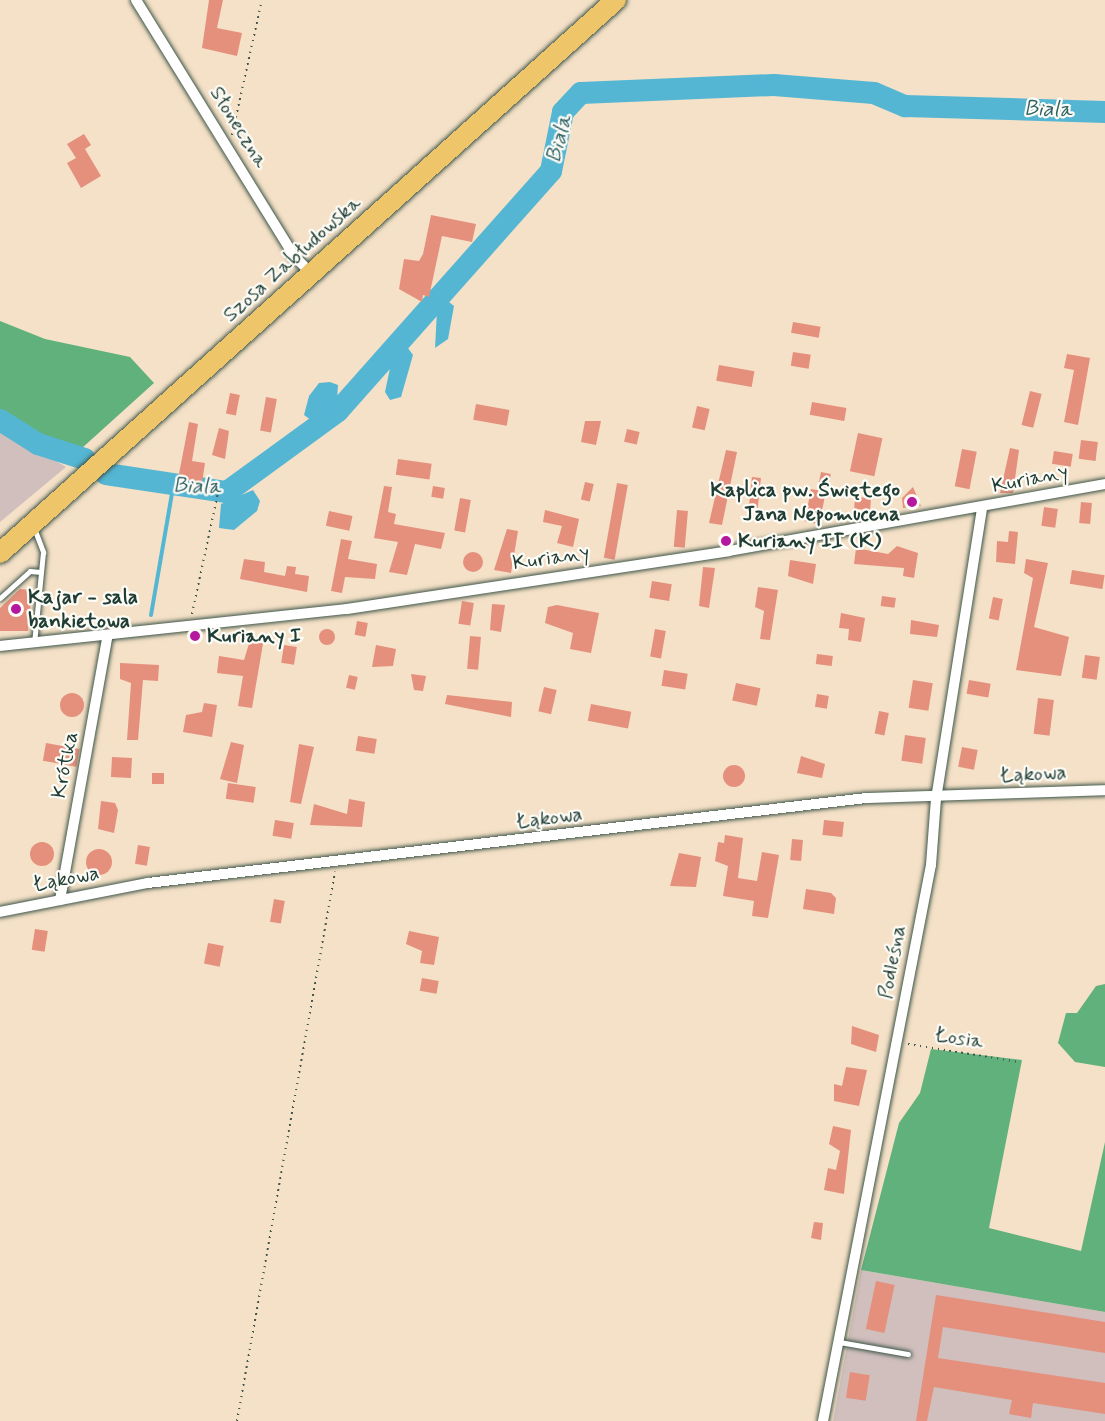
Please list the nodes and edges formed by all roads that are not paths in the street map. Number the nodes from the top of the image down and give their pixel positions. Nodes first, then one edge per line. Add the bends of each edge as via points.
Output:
1 (136, 0) edge
2 (616, 0) edge
3 (311, 273) junction
4 (1105, 484) edge
5 (982, 508) junction
6 (31, 525) junction
7 (1, 550) edge
8 (41, 572) junction
9 (0, 598) edge
10 (107, 638) junction
11 (34, 643) junction
12 (0, 646) edge
13 (1105, 790) edge
14 (936, 799) junction
15 (60, 900) junction
16 (0, 912) edge
17 (837, 1341) junction
18 (908, 1354) dead end
19 (823, 1421) edge

1 - 3 street, Słoneczna via 296,257
2 - 3 highway, Szosa Zabłudowska
3 - 6 highway, Szosa Zabłudowska
4 - 5 street, Kuriany
5 - 10 street, Kuriany via 729,551
5 - 14 street, Podleśna
6 - 7 highway, Szosa Zabłudowska
6 - 8 lane via 42,544
8 - 9 lane via 30,571
8 - 11 lane
10 - 11 street, Kuriany
10 - 15 street, Krótka
11 - 12 street, Kuriany
13 - 14 street, Łąkowa
14 - 15 street, Łąkowa via 866,798 336,864 148,883
14 - 17 street, Podleśna via 931,865
15 - 16 street, Łąkowa
17 - 18 lane
17 - 19 street, Podleśna

